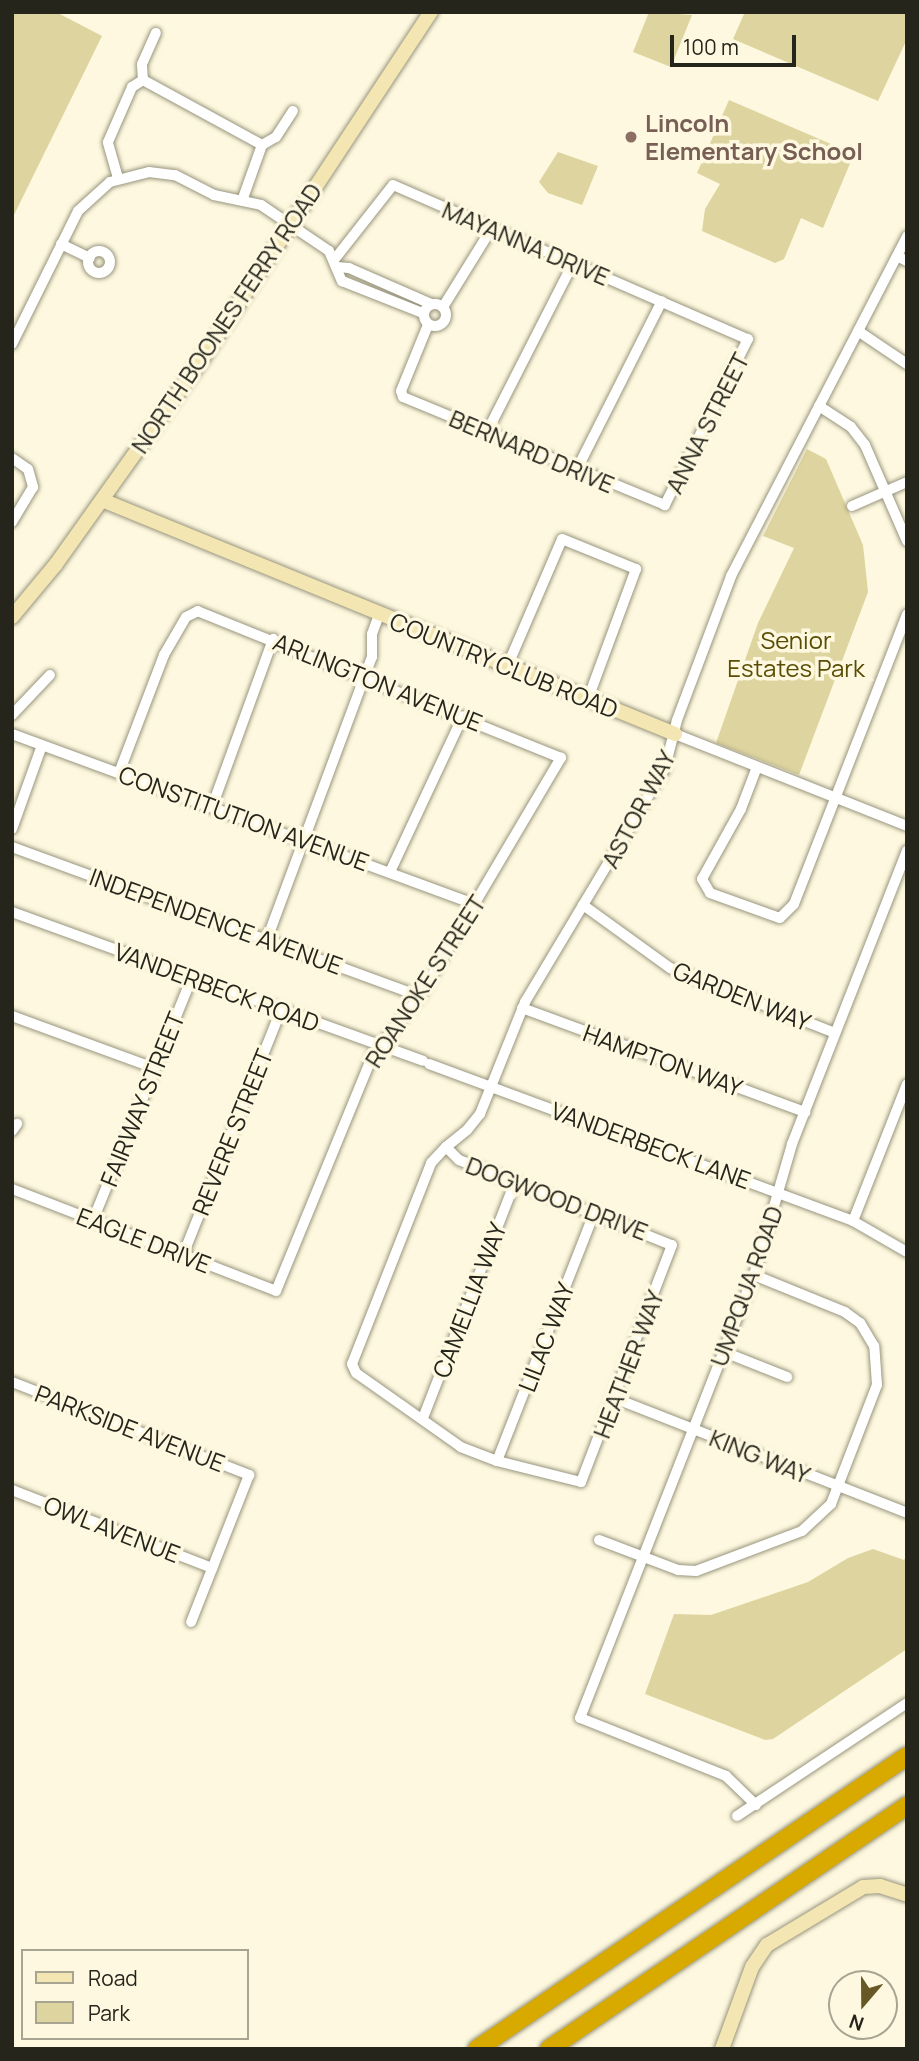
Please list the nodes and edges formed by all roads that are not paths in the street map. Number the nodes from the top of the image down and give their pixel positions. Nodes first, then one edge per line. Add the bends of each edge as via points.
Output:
1 (431, 12) edge
2 (156, 33) dead end
3 (143, 80) junction
4 (293, 111) dead end
5 (262, 145) junction
6 (118, 178) junction
7 (243, 198) junction
8 (291, 224) junction
9 (492, 229) junction
10 (907, 236) edge
11 (61, 244) junction
12 (89, 258) dead end
13 (902, 259) edge
14 (573, 263) junction
15 (336, 264) junction
16 (663, 301) junction
17 (431, 304) junction
18 (443, 307) junction
19 (423, 313) junction
20 (428, 324) junction
21 (858, 331) junction
22 (748, 339) joint
23 (12, 344) edge
24 (907, 364) edge
25 (819, 406) junction
26 (487, 432) junction
27 (12, 458) edge
28 (578, 469) junction
29 (907, 482) edge
30 (887, 491) junction
31 (103, 500) junction
32 (665, 505) joint
33 (852, 506) dead end
34 (12, 522) edge
35 (907, 541) edge
36 (907, 614) edge
37 (379, 615) junction
38 (12, 617) edge
39 (273, 639) junction
40 (507, 667) junction
41 (50, 675) dead end
42 (365, 676) junction
43 (587, 699) junction
44 (12, 715) edge
45 (463, 716) junction
46 (12, 734) edge
47 (675, 734) junction
48 (43, 745) junction
49 (561, 758) joint
50 (757, 767) junction
51 (119, 773) junction
52 (836, 798) junction
53 (212, 807) junction
54 (907, 826) edge
55 (12, 829) edge
56 (303, 841) junction
57 (12, 847) edge
58 (907, 851) edge
59 (390, 872) junction
60 (475, 904) junction
61 (583, 905) junction
62 (12, 912) edge
63 (267, 939) junction
64 (192, 977) junction
65 (420, 996) junction
66 (522, 1008) junction
67 (281, 1010) junction
68 (12, 1016) edge
69 (835, 1033) junction
70 (382, 1046) junction
71 (426, 1063) joint
72 (154, 1068) junction
73 (907, 1084) edge
74 (492, 1087) junction
75 (804, 1112) junction
76 (446, 1147) junction
77 (515, 1182) junction
78 (12, 1189) edge
79 (779, 1193) junction
80 (594, 1214) junction
81 (93, 1220) junction
82 (853, 1222) junction
83 (672, 1245) joint
84 (907, 1252) edge
85 (183, 1255) junction
86 (754, 1275) junction
87 (276, 1290) joint
88 (724, 1352) junction
89 (787, 1377) dead end
90 (12, 1382) edge
91 (614, 1398) junction
92 (422, 1419) junction
93 (693, 1430) junction
94 (497, 1461) junction
95 (839, 1487) junction
96 (12, 1490) edge
97 (907, 1513) edge
98 (599, 1540) dead end
99 (643, 1558) junction
100 (212, 1568) junction
101 (191, 1622) dead end
102 (907, 1703) edge
103 (907, 1756) edge
104 (756, 1805) junction
105 (907, 1806) edge
106 (737, 1816) dead end
107 (907, 1895) edge
108 (477, 2049) edge
109 (549, 2049) edge
110 (722, 2049) edge

1 - 8 main road, NORTH BOONES FERRY ROAD
2 - 3 street via 142,64
3 - 5 street
3 - 6 street via 132,87 108,142
4 - 5 street via 276,137
5 - 7 street
6 - 7 street via 167,173 214,195
6 - 11 street via 91,195
7 - 8 street
8 - 15 street via 326,249
8 - 31 main road, NORTH BOONES FERRY ROAD
9 - 14 street, MAYANNA DRIVE
9 - 15 street, MAYANNA DRIVE via 391,185
9 - 18 street
10 - 13 street, ASTOR WAY
11 - 12 street
11 - 23 street
13 - 21 street, ASTOR WAY
14 - 16 street, MAYANNA DRIVE
14 - 26 street
15 - 17 street
15 - 19 street via 342,281
16 - 22 street, MAYANNA DRIVE
16 - 28 street
17 - 18 street
17 - 19 street
18 - 20 street via 443,324
19 - 20 street
20 - 26 street, BERNARD DRIVE via 401,394
21 - 24 street
21 - 25 street, ASTOR WAY
22 - 32 street, ANNA STREET
25 - 30 street via 858,436
25 - 47 street, ASTOR WAY via 727,584
26 - 28 street, BERNARD DRIVE
27 - 34 street via 28,469 33,487
28 - 32 street, BERNARD DRIVE
29 - 30 street
30 - 33 street
30 - 35 street
31 - 37 main road, COUNTRY CLUB ROAD
31 - 38 main road, NORTH BOONES FERRY ROAD
36 - 52 street
37 - 40 main road, COUNTRY CLUB ROAD
37 - 42 street
39 - 42 street, ARLINGTON AVENUE
39 - 51 street, ARLINGTON AVENUE via 210,614 193,612 180,626 159,666
39 - 53 street
40 - 43 main road, COUNTRY CLUB ROAD
40 - 43 street via 562,539 636,569
41 - 44 street
42 - 45 street, ARLINGTON AVENUE
42 - 56 street
43 - 47 main road, COUNTRY CLUB ROAD
45 - 49 street, ARLINGTON AVENUE
45 - 59 street
46 - 48 street, CONSTITUTION AVENUE
47 - 50 street, COUNTRY CLUB ROAD
47 - 61 street, ASTOR WAY via 660,778
48 - 51 street, CONSTITUTION AVENUE
48 - 55 street
49 - 60 street, ROANOKE STREET
50 - 52 street, COUNTRY CLUB ROAD
50 - 52 street via 741,809 702,879 710,893 768,916 780,918 792,909
51 - 53 street, CONSTITUTION AVENUE
52 - 54 street, COUNTRY CLUB ROAD
53 - 56 street, CONSTITUTION AVENUE
56 - 59 street, CONSTITUTION AVENUE
56 - 63 street
57 - 63 street, INDEPENDENCE AVENUE
58 - 69 street, UMPQUA ROAD
59 - 60 street, CONSTITUTION AVENUE
60 - 65 street, ROANOKE STREET
61 - 66 street, ASTOR WAY
61 - 69 street, GARDEN WAY via 670,968
62 - 64 street, VANDERBECK ROAD
63 - 65 street, INDEPENDENCE AVENUE
64 - 67 street, VANDERBECK ROAD
64 - 72 street, FAIRWAY STREET
65 - 70 street, ROANOKE STREET
66 - 74 street, ASTOR WAY
66 - 75 street, HAMPTON WAY
67 - 70 street, VANDERBECK ROAD
67 - 85 street, REVERE STREET
68 - 72 street
69 - 75 street, UMPQUA ROAD
70 - 71 street, VANDERBECK ROAD
70 - 87 street, ROANOKE STREET via 373,1055
71 - 74 street, VANDERBECK LANE
72 - 81 street, FAIRWAY STREET
73 - 82 street
74 - 76 street, ASTOR WAY via 481,1114
74 - 79 street, VANDERBECK LANE
75 - 79 street, UMPQUA ROAD
76 - 77 street, DOGWOOD DRIVE via 458,1160
76 - 92 street, ASTOR WAY via 427,1171 352,1368
77 - 80 street, DOGWOOD DRIVE
77 - 92 street, CAMELLIA WAY
78 - 81 street, EAGLE DRIVE
79 - 82 street, VANDERBECK LANE
79 - 86 street, UMPQUA ROAD
80 - 83 street, DOGWOOD DRIVE
80 - 94 street, LILAC WAY
81 - 85 street, EAGLE DRIVE
82 - 84 street, VANDERBECK LANE
83 - 91 street, HEATHER WAY
85 - 87 street, EAGLE DRIVE
86 - 88 street, UMPQUA ROAD
86 - 95 street via 845,1312 860,1323 874,1346 877,1385
88 - 89 street
88 - 93 street, UMPQUA ROAD
90 - 100 street, PARKSIDE AVENUE via 248,1475
91 - 93 street, KING WAY
91 - 94 street, HEATHER WAY via 581,1482
92 - 94 street via 461,1447
93 - 95 street, KING WAY
93 - 99 street, UMPQUA ROAD
95 - 97 street, KING WAY
95 - 99 street via 824,1515 810,1526 704,1569 684,1571
96 - 100 street, OWL AVENUE
98 - 99 street
99 - 104 street, UMPQUA ROAD via 580,1718 726,1776
100 - 101 street
102 - 104 street
103 - 108 highway
104 - 106 street
105 - 109 highway
107 - 110 main road via 863,1886 767,1945 752,1967

